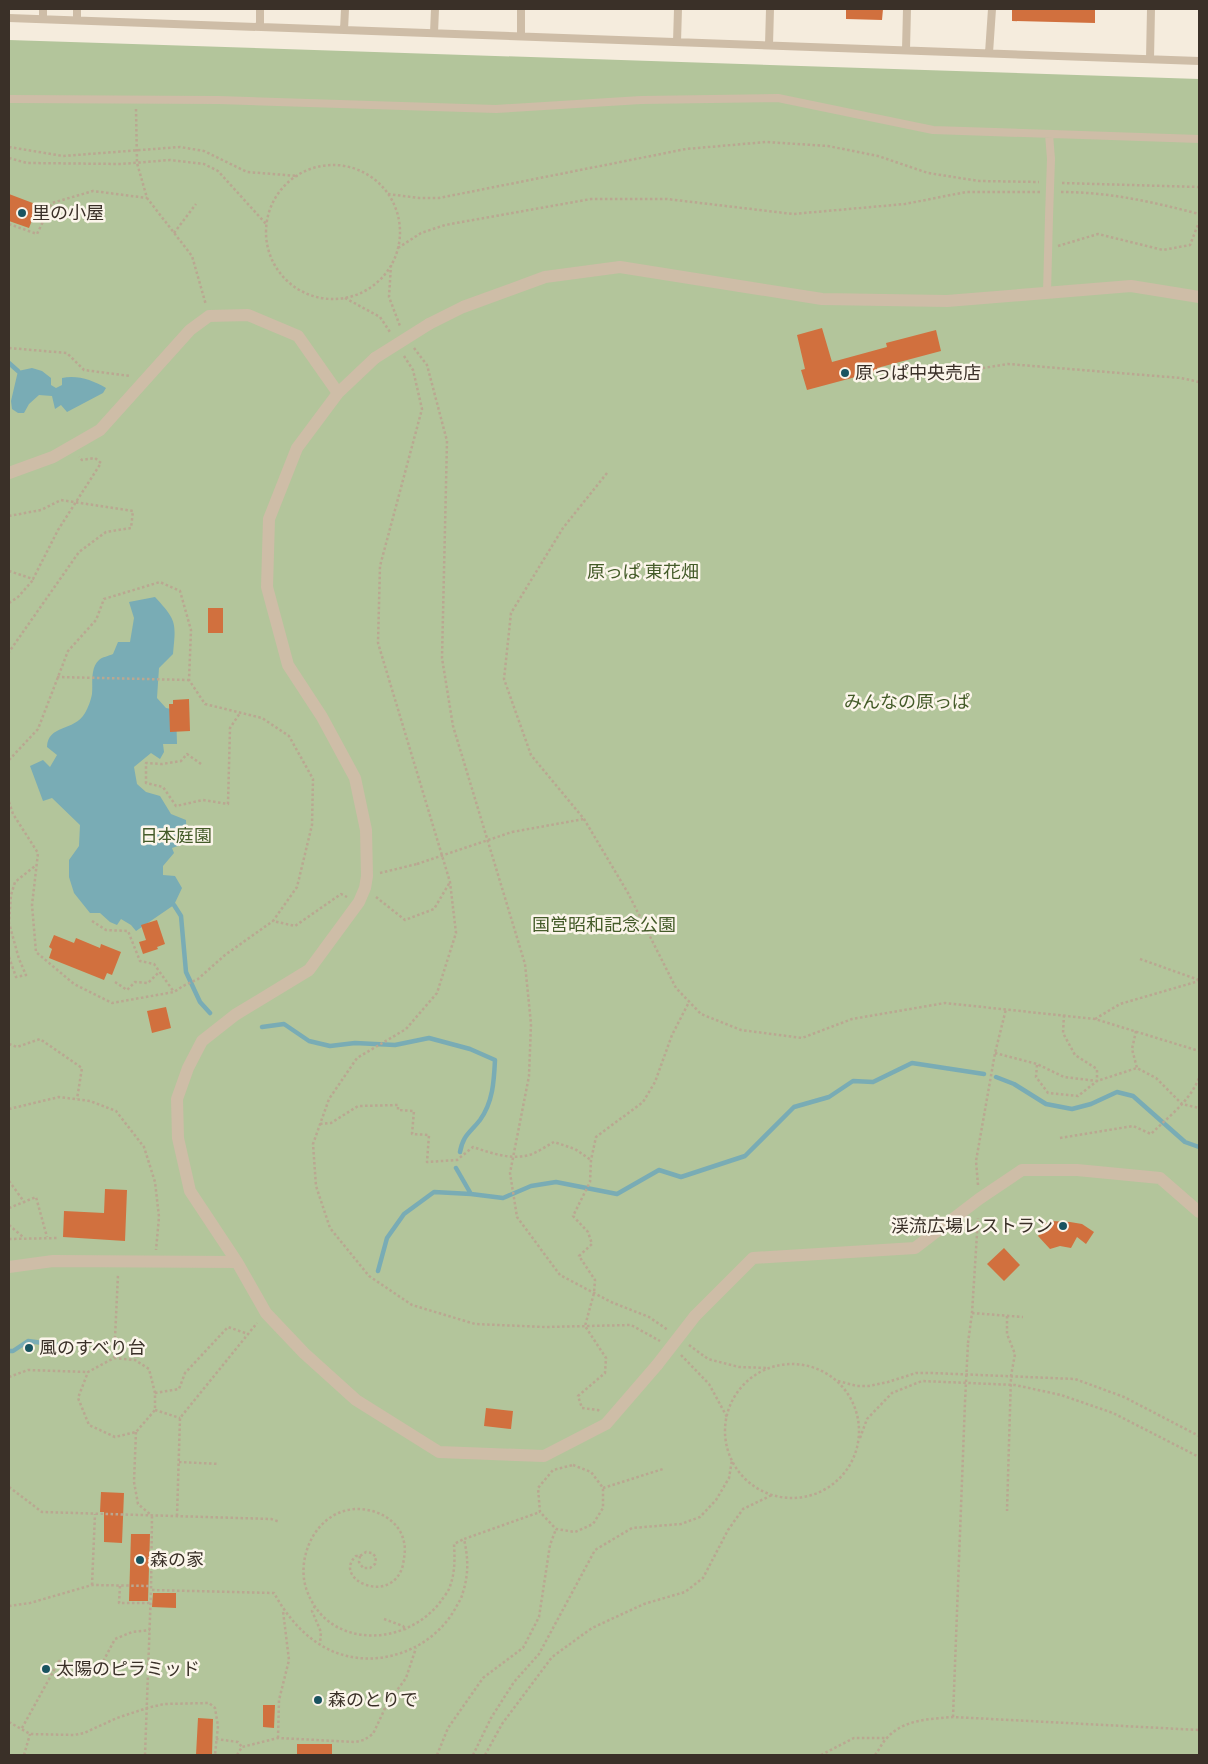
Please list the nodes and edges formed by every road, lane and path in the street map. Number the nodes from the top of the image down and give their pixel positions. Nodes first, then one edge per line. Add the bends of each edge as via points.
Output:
1 (43, 9) edge
2 (77, 9) edge
3 (260, 9) edge
4 (345, 9) edge
5 (435, 9) edge
6 (522, 9) edge
7 (678, 9) edge
8 (770, 9) edge
9 (907, 9) edge
10 (992, 9) edge
11 (1151, 9) edge
12 (9, 18) edge
13 (43, 19) junction
14 (77, 20) junction
15 (260, 27) junction
16 (344, 30) junction
17 (434, 33) junction
18 (521, 36) junction
19 (677, 42) junction
20 (769, 45) junction
21 (906, 50) junction
22 (989, 53) junction
23 (1150, 59) junction
24 (1199, 61) edge
25 (9, 99) edge
26 (136, 100) junction
27 (1049, 134) junction
28 (1199, 139) edge
29 (9, 147) edge
30 (136, 151) junction
31 (9, 158) edge
32 (136, 163) junction
33 (298, 176) junction
34 (1039, 182) dead end
35 (1059, 183) dead end
36 (1199, 187) edge
37 (1043, 192) dead end
38 (1053, 192) dead end
39 (388, 194) junction
40 (147, 198) junction
41 (196, 204) dead end
42 (1199, 214) edge
43 (1199, 222) edge
44 (9, 224) edge
45 (267, 225) junction
46 (174, 233) junction
47 (398, 248) junction
48 (1047, 249) junction
49 (391, 265) junction
50 (1047, 293) junction
51 (1199, 297) edge
52 (345, 298) junction
53 (209, 316) junction
54 (402, 332) dead end
55 (394, 340) dead end
56 (412, 345) dead end
57 (9, 348) edge
58 (404, 355) dead end
59 (958, 372) dead end
60 (147, 378) junction
61 (1199, 382) edge
62 (338, 393) junction
63 (71, 446) junction
64 (9, 473) edge
65 (607, 473) dead end
66 (74, 503) junction
67 (9, 516) edge
68 (9, 571) edge
69 (33, 579) junction
70 (9, 602) edge
71 (9, 652) edge
72 (57, 677) junction
73 (190, 680) junction
74 (241, 713) junction
75 (9, 760) edge
76 (201, 764) dead end
77 (9, 802) edge
78 (584, 819) junction
79 (36, 865) junction
80 (366, 882) junction
81 (450, 882) junction
82 (359, 902) junction
83 (92, 921) dead end
84 (272, 921) junction
85 (9, 923) edge
86 (9, 957) edge
87 (1140, 959) dead end
88 (160, 972) junction
89 (1199, 980) edge
90 (116, 982) dead end
91 (174, 992) junction
92 (689, 1002) junction
93 (1006, 1009) junction
94 (1064, 1016) junction
95 (1095, 1019) junction
96 (1136, 1031) junction
97 (9, 1044) edge
98 (1199, 1051) edge
99 (995, 1054) junction
100 (1037, 1064) junction
101 (1137, 1068) junction
102 (1199, 1078) edge
103 (1097, 1081) junction
104 (77, 1100) junction
105 (1182, 1104) junction
106 (1199, 1108) edge
107 (9, 1109) edge
108 (320, 1124) junction
109 (1060, 1138) dead end
110 (513, 1157) junction
111 (591, 1160) junction
112 (9, 1181) edge
113 (979, 1199) junction
114 (26, 1203) junction
115 (9, 1208) edge
116 (1199, 1212) edge
117 (9, 1225) edge
118 (23, 1237) junction
119 (47, 1238) junction
120 (58, 1238) dead end
121 (9, 1239) edge
122 (119, 1261) junction
123 (155, 1262) junction
124 (237, 1262) junction
125 (9, 1267) edge
126 (594, 1293) junction
127 (266, 1313) junction
128 (972, 1313) junction
129 (1007, 1316) junction
130 (1023, 1317) dead end
131 (585, 1326) junction
132 (671, 1333) dead end
133 (248, 1334) junction
134 (663, 1343) dead end
135 (686, 1343) dead end
136 (678, 1352) dead end
137 (114, 1358) junction
138 (769, 1368) junction
139 (88, 1372) junction
140 (1011, 1376) junction
141 (9, 1377) edge
142 (836, 1381) junction
143 (1011, 1385) junction
144 (155, 1393) junction
145 (155, 1410) junction
146 (727, 1417) junction
147 (180, 1418) junction
148 (606, 1424) junction
149 (136, 1432) junction
150 (1199, 1436) edge
151 (858, 1442) junction
152 (1199, 1457) edge
153 (732, 1460) junction
154 (179, 1462) junction
155 (219, 1464) dead end
156 (663, 1469) dead end
157 (9, 1487) edge
158 (603, 1488) junction
159 (772, 1495) junction
160 (1007, 1511) dead end
161 (540, 1512) junction
162 (95, 1514) junction
163 (152, 1516) junction
164 (177, 1516) junction
165 (280, 1522) dead end
166 (556, 1530) junction
167 (464, 1539) junction
168 (360, 1556) junction
169 (92, 1586) junction
170 (120, 1586) junction
171 (151, 1588) junction
172 (151, 1603) junction
173 (9, 1606) edge
174 (315, 1606) junction
175 (283, 1609) junction
176 (384, 1619) dead end
177 (150, 1630) junction
178 (406, 1630) junction
179 (320, 1645) junction
180 (416, 1647) junction
181 (147, 1708) junction
182 (953, 1717) junction
183 (9, 1722) edge
184 (22, 1728) junction
185 (1199, 1730) edge
186 (30, 1734) junction
187 (278, 1738) junction
188 (887, 1738) junction
189 (216, 1739) junction
190 (242, 1747) junction
191 (24, 1755) edge
192 (145, 1755) edge
193 (215, 1755) edge
194 (236, 1755) edge
195 (437, 1755) edge
196 (473, 1755) edge
197 (485, 1755) edge
198 (821, 1755) edge
199 (875, 1755) edge

1 - 13 lane
2 - 14 lane
3 - 15 lane
4 - 16 lane
5 - 17 lane
6 - 18 lane
7 - 19 lane
8 - 20 lane
9 - 21 lane
10 - 22 lane
11 - 23 lane
12 - 13 lane
13 - 14 lane
14 - 15 lane
15 - 16 lane
16 - 17 lane
17 - 18 lane
18 - 19 lane
19 - 20 lane
20 - 21 lane
21 - 22 lane
22 - 23 lane
23 - 24 lane
25 - 26 lane
26 - 27 lane via 496,109 642,100 778,98 933,130
26 - 30 path
27 - 28 lane
27 - 48 lane, bridge
29 - 30 path via 62,156
30 - 32 path
30 - 33 path via 180,147 204,151 247,172
31 - 32 path via 27,163
32 - 40 path
32 - 45 path via 170,160 204,164 218,171
33 - 39 path via 321,167 346,167 374,179
33 - 45 path via 275,200
34 - 39 path via 979,180 928,173 878,156 828,146 766,142 686,149 439,198
35 - 36 path
37 - 47 path via 966,192 905,204 793,214 667,199 591,199 445,225 421,233
38 - 42 path via 1082,192 1142,200
39 - 47 path via 399,220
40 - 44 path via 93,191 52,203 37,234
40 - 46 path
41 - 46 path
43 - 48 path via 1190,245 1163,250 1098,234
45 - 52 path via 271,256 288,281 314,296
46 - 53 path via 192,256
47 - 49 path
48 - 50 lane
49 - 52 path via 372,287
49 - 54 path via 389,296
50 - 51 street via 1131,286
50 - 62 street, bridge via 947,301 822,299 620,267 544,277 463,307 429,324 375,358
52 - 55 path via 380,317
53 - 60 street via 190,330
53 - 62 street via 248,315 298,336
56 - 110 path via 428,365 447,441 442,658 453,726 525,964 531,1024 529,1076
57 - 60 path via 67,353 84,370
58 - 81 path via 413,370 422,409 380,566 378,643
59 - 61 path via 1008,364
60 - 63 street via 100,430
62 - 80 street via 297,448 269,519 267,588 288,665 322,717 355,778 366,830
63 - 64 street via 53,457
63 - 66 path via 82,460 95,458 101,463
65 - 78 path via 563,528 511,613 504,679 531,755
66 - 67 path via 60,500 41,510
66 - 69 path
66 - 71 path via 133,511 131,528 106,532 79,552
68 - 69 path
69 - 70 path via 18,597
72 - 73 path
72 - 73 path via 68,651 96,620 104,599 160,582 180,591 191,630
72 - 75 path via 38,729
73 - 74 path via 205,704
74 - 76 path via 230,728 228,804 202,800 176,806 162,787 146,783 146,764 181,761 187,754
74 - 84 path via 262,718 289,736 313,780 312,825 297,887
77 - 79 path via 38,853
78 - 80 path, bridge via 512,832
78 - 92 path via 628,893 676,988
79 - 85 path via 15,882
79 - 91 path via 32,905 36,952 74,984 112,1003
80 - 81 path via 405,920 434,909
80 - 82 street
81 - 108 path via 456,933 437,993 406,1029 357,1058 329,1099
82 - 84 path via 341,894 295,926
82 - 124 street via 309,970 235,1015 202,1041 177,1100 178,1138 190,1191
83 - 88 path via 106,930 128,931 140,961 154,964
84 - 91 path via 198,979
85 - 86 path via 26,975 16,977
87 - 89 path
88 - 90 path via 148,983 135,982 127,990
88 - 91 path
89 - 95 path via 1120,1004
92 - 93 path via 701,1014 741,1030 802,1038 852,1019 945,1003
92 - 111 path via 672,1035 655,1082 643,1102 596,1136
93 - 94 path
93 - 99 path
94 - 95 path
94 - 103 path via 1063,1033 1075,1055 1097,1070
95 - 96 path
96 - 98 path
96 - 101 path via 1132,1049
97 - 104 path via 17,1047 40,1039 82,1068
99 - 100 path
99 - 113 path via 976,1161
100 - 103 path via 1064,1077
100 - 103 path via 1036,1077 1048,1093 1078,1096
101 - 103 path
101 - 105 path via 1156,1078
102 - 105 path
104 - 107 path via 59,1098
104 - 123 path via 90,1101 116,1111 144,1147 155,1182 159,1216
105 - 106 path
105 - 109 path via 1151,1134 1133,1126
108 - 110 path via 331,1123 358,1106 398,1105 398,1110 414,1112 412,1134 429,1135 427,1162 458,1160 473,1146
108 - 131 path via 313,1144 316,1186 330,1228 369,1276 412,1305 476,1324
110 - 111 path via 530,1155 554,1142 575,1149
110 - 126 path via 510,1173 517,1217 560,1274
111 - 126 path via 590,1182 573,1216 588,1232 592,1244 579,1256 595,1280
112 - 114 path
113 - 116 street via 1022,1170 1077,1170 1160,1178
113 - 128 path
113 - 148 street, bridge via 915,1248 753,1258 695,1316
114 - 115 path
114 - 119 path via 36,1197
117 - 118 path
118 - 119 path
118 - 121 path
119 - 120 path
122 - 123 street
122 - 125 street via 53,1260
122 - 137 path
123 - 124 street
124 - 127 street
126 - 131 path
126 - 132 path via 649,1317
127 - 133 path
127 - 148 street via 304,1354 356,1400 439,1452 544,1456
128 - 129 path
128 - 182 path, bridge via 965,1402
129 - 130 path
129 - 140 path via 1007,1334 1015,1354
131 - 134 path via 631,1325
131 - 148 path via 606,1358 605,1373 578,1396 582,1408 598,1410
133 - 144 path via 228,1327 184,1373 180,1389
133 - 147 path
135 - 138 path via 708,1359 739,1367
136 - 146 path via 709,1384
137 - 139 path
137 - 144 path via 136,1360 150,1369
138 - 142 path via 793,1364 804,1366 827,1374
138 - 146 path via 747,1382 731,1404
139 - 141 path via 28,1370
139 - 149 path via 78,1398 89,1426 115,1437
140 - 142 path via 916,1373 869,1386
140 - 143 path
140 - 150 path via 1075,1379 1124,1397
142 - 151 path via 857,1415
143 - 151 path via 922,1381 892,1393 874,1410
143 - 152 path via 1061,1395 1113,1413
143 - 160 path
144 - 145 path
145 - 147 path
145 - 149 path
146 - 153 path via 727,1446
147 - 154 path
149 - 163 path via 136,1496 138,1504
151 - 159 path via 849,1466 821,1492 797,1498
153 - 159 path via 745,1478
153 - 196 path via 729,1478 716,1500 700,1517 681,1524 632,1528 595,1550 539,1654 514,1682
154 - 155 path
154 - 164 path
156 - 158 path
157 - 162 path via 42,1512
158 - 161 path via 591,1472 572,1465 553,1470 538,1488
158 - 166 path via 603,1508 593,1524 576,1532
159 - 197 path via 743,1509 703,1578 685,1592 644,1604 592,1628 552,1656 502,1724
161 - 166 path
161 - 167 path
162 - 163 path
162 - 169 path
163 - 164 path
163 - 171 path
164 - 165 path
166 - 195 path via 550,1545 539,1617 523,1648 483,1678 448,1728
167 - 178 path via 454,1544 455,1564 449,1590 435,1610
167 - 180 path via 468,1560 463,1594 447,1622
168 - 168 path via 359,1562 364,1568 375,1564 376,1557 372,1553
168 - 174 path via 356,1556 350,1566 355,1579 378,1587 393,1582 405,1554 404,1541 388,1517 360,1510 344,1511 318,1528 307,1547 304,1565 306,1588
169 - 170 path
169 - 173 path
170 - 171 path
170 - 172 path via 119,1603
171 - 172 path, bridge
171 - 175 path via 274,1593
172 - 177 path, bridge
174 - 178 path via 325,1618 351,1633 383,1636
174 - 179 path via 312,1612 321,1632
175 - 179 path
175 - 187 path via 288,1660 279,1700
176 - 178 path
177 - 181 path, bridge
177 - 184 path via 132,1632 115,1639 97,1673 58,1660
179 - 180 path via 352,1657 378,1658
180 - 187 path via 406,1678 387,1704 373,1734 355,1742
181 - 186 path via 84,1733
181 - 189 path via 164,1704 208,1703 215,1708
181 - 192 path, bridge
182 - 185 path
182 - 188 path via 920,1720 899,1728
183 - 184 path
184 - 186 path
186 - 191 path
187 - 190 path
188 - 198 path via 854,1738
188 - 199 path
189 - 190 path via 238,1742
189 - 193 path
190 - 194 path

